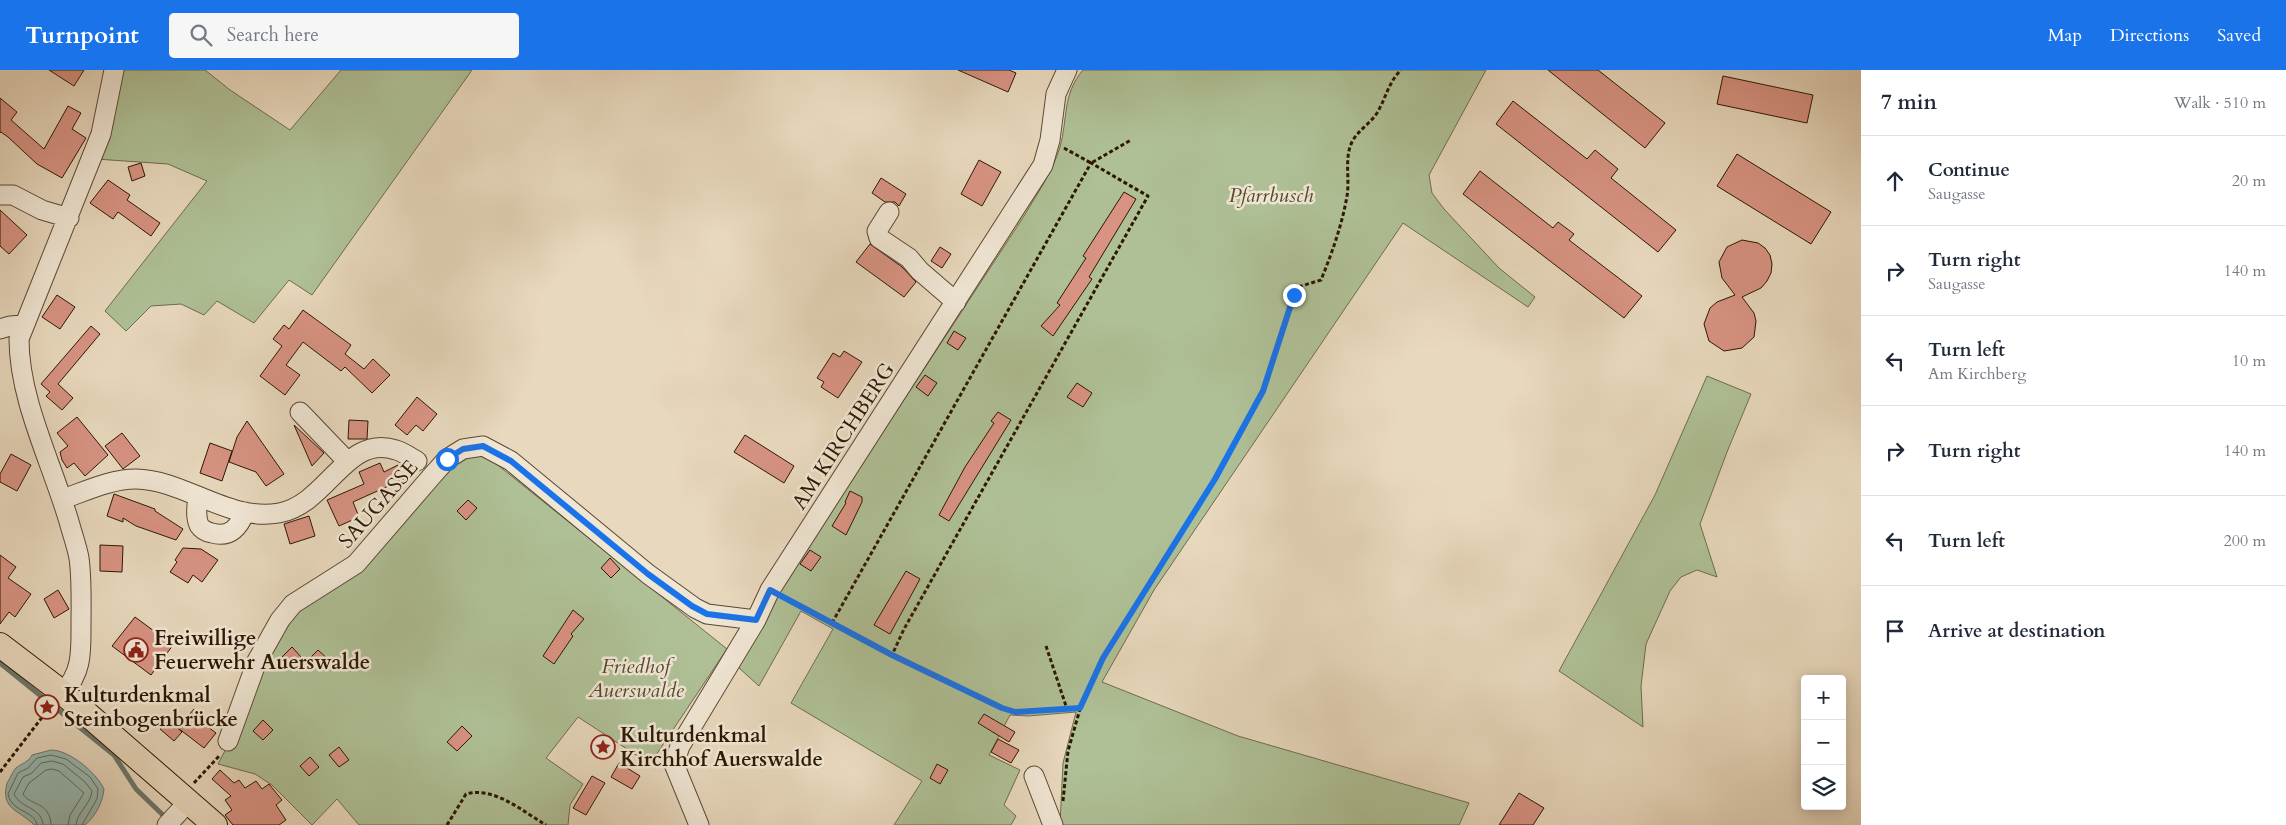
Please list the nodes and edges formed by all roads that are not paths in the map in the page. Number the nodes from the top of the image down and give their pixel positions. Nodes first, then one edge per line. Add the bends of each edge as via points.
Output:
1 (114, 70) edge
2 (1067, 70) edge
3 (0, 195) edge
4 (889, 212) dead end
5 (69, 218) junction
6 (956, 302) junction
7 (23, 325) junction
8 (0, 329) edge
9 (300, 412) dead end
10 (347, 461) junction
11 (416, 461) dead end
12 (198, 497) junction
13 (62, 499) junction
14 (245, 512) junction
15 (756, 620) junction
16 (0, 645) edge
17 (63, 693) junction
18 (228, 742) road end
19 (1034, 776) dead end
20 (178, 809) edge
21 (215, 825) edge
22 (699, 825) edge
23 (1053, 825) edge

1 - 5 street via 101,134
2 - 6 street, AM KIRCHBERG via 1056,94 1043,165
3 - 5 street via 13,195 42,210
4 - 6 street via 877,231 879,238 909,258
5 - 7 street
6 - 15 street, AM KIRCHBERG via 770,590
7 - 8 street
7 - 13 street via 19,356 25,386
9 - 10 street
10 - 11 street via 362,451 384,447
10 - 14 street via 318,493 298,506 263,514
12 - 13 street via 136,479 118,480
12 - 14 street
12 - 14 street via 197,516 204,531 210,533 227,534 236,529
13 - 17 street via 79,558 81,615 79,665 74,681
15 - 18 street, SAUGASSE via 707,614 692,606 648,574 511,461 483,446 463,449 447,459 356,564 293,604 280,620 257,661
15 - 22 street, AM KIRCHBERG via 680,746 674,764
16 - 17 main road
17 - 20 main road
19 - 23 street
20 - 21 main road

